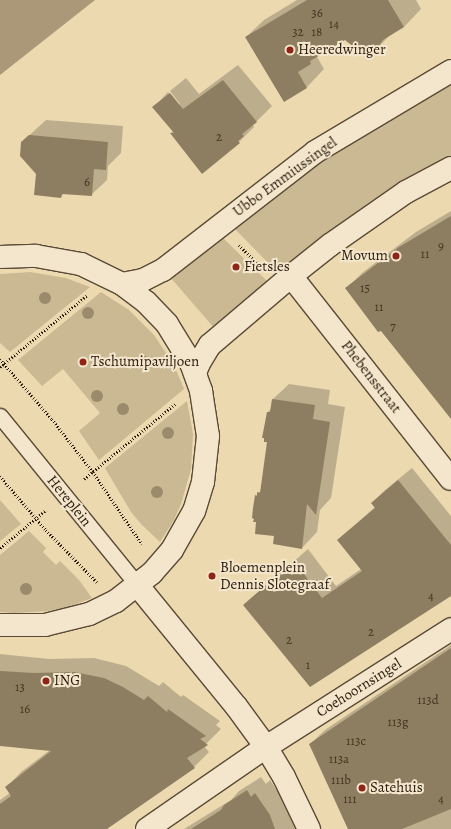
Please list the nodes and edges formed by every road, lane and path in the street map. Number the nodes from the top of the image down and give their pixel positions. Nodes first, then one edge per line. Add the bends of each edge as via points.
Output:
1 (451, 71) edge
2 (451, 168) edge
3 (220, 225) junction
4 (0, 256) edge
5 (116, 281) junction
6 (285, 281) junction
7 (0, 359) edge
8 (4, 364) junction
9 (0, 367) edge
10 (197, 379) junction
11 (0, 416) edge
12 (93, 472) junction
13 (0, 476) edge
14 (84, 479) dead end
15 (451, 479) edge
16 (46, 510) dead end
17 (36, 518) junction
18 (0, 548) edge
19 (162, 562) junction
20 (138, 586) junction
21 (110, 604) junction
22 (0, 626) edge
23 (451, 629) edge
24 (266, 747) junction
25 (146, 829) edge
26 (309, 829) edge

1 - 3 street, Ubbo Emmiussingel via 315,152
2 - 6 street via 406,192 330,245
3 - 5 street, Ubbo Emmiussingel via 163,270 143,280
3 - 6 path
4 - 5 street via 51,257 81,264
5 - 8 path
5 - 10 street via 146,302 167,324 184,350
6 - 10 street via 210,345 199,363
6 - 15 street, Phebensstraat
7 - 8 path
8 - 9 path
8 - 12 path via 52,419
10 - 12 path
10 - 19 street via 205,406 208,436 203,482 188,524
11 - 20 lane, Hereplein
12 - 14 path
12 - 19 path via 138,538
13 - 17 path
16 - 17 path
17 - 18 path
17 - 21 path via 94,580
19 - 20 street
20 - 21 street
20 - 24 street, Hereplein via 232,700
21 - 22 street via 60,623
23 - 24 street, Coehoornsingel
24 - 25 street, Coehoornsingel
24 - 26 street, Hereplein via 284,777

